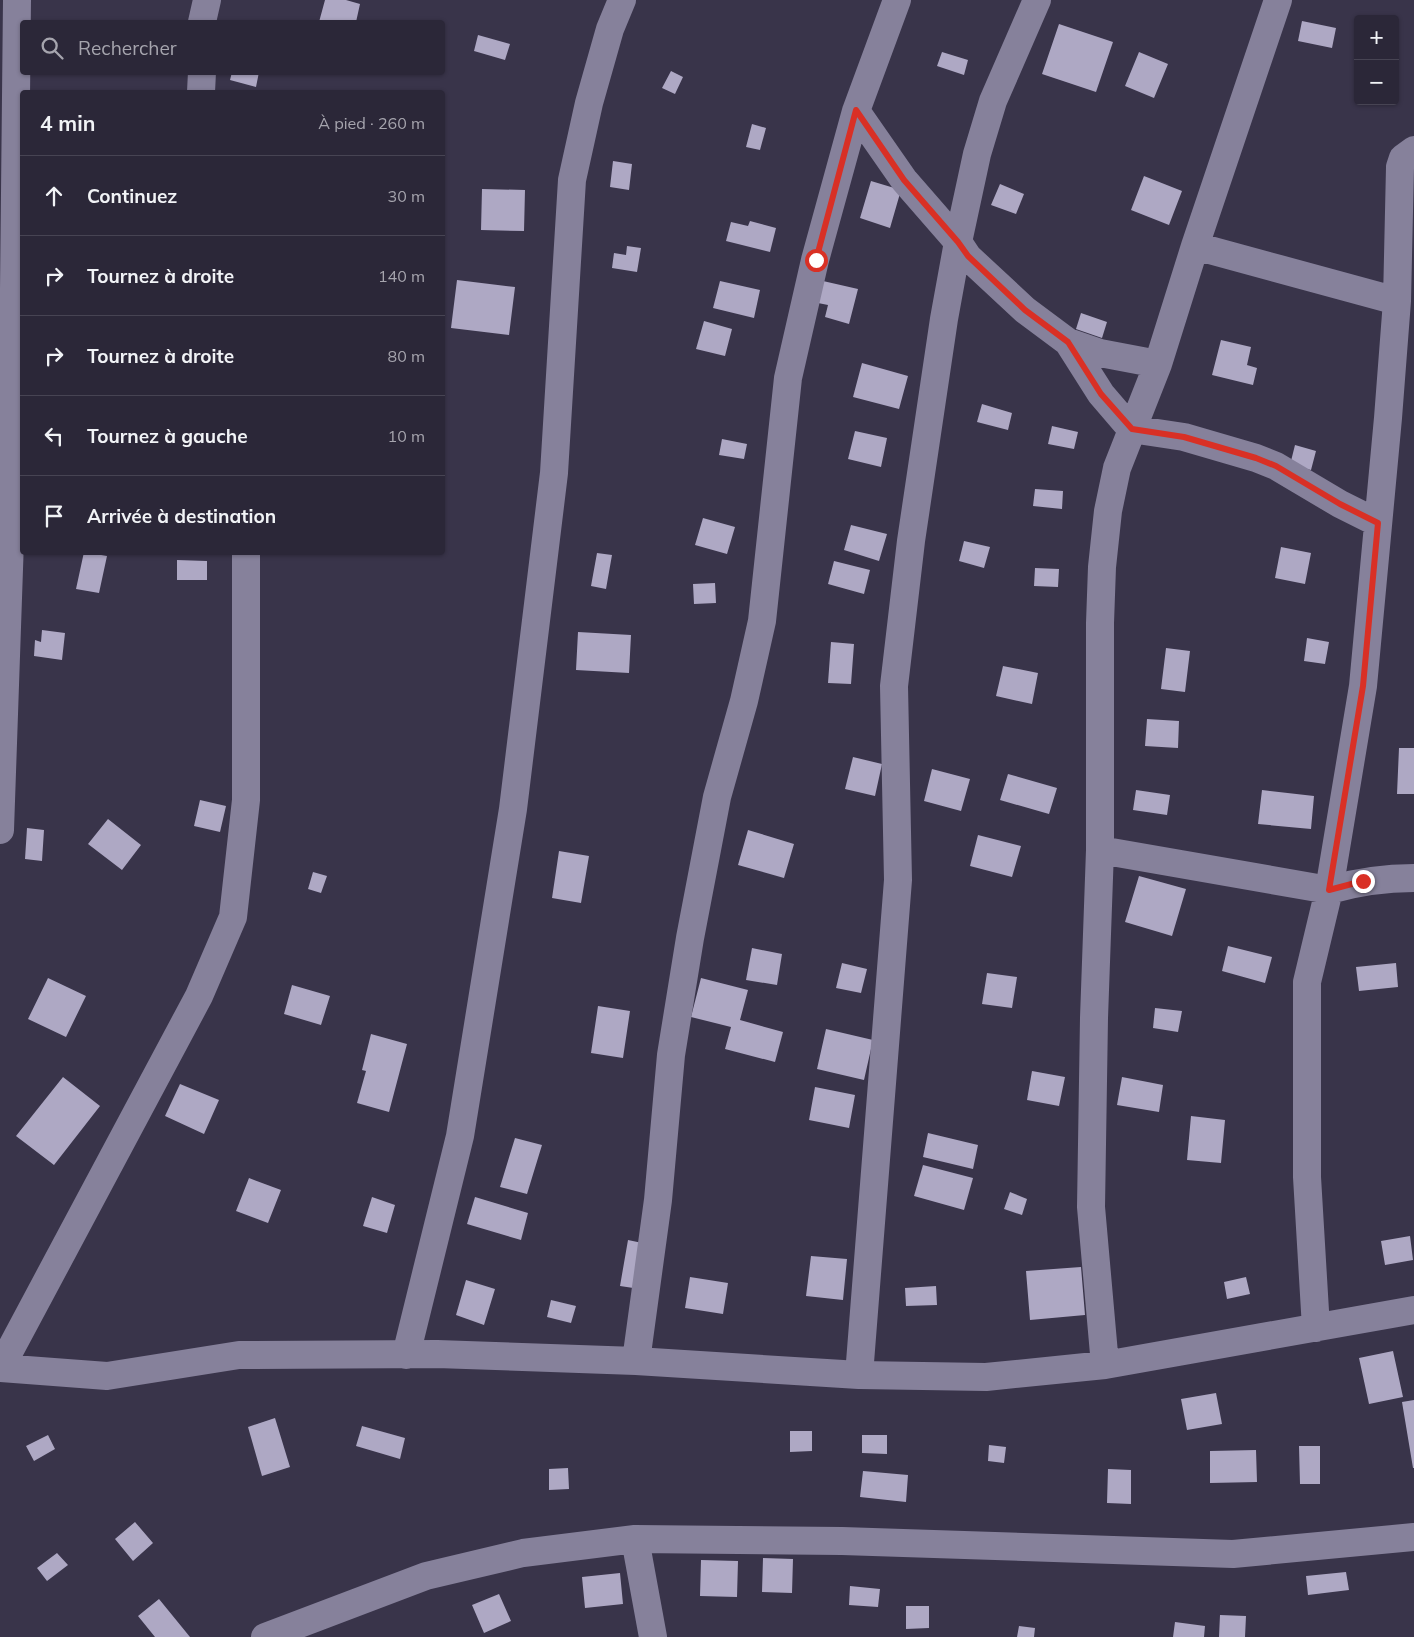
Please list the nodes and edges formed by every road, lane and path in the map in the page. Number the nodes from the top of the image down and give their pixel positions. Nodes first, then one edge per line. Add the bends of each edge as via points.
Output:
1 (17, 0) edge
2 (207, 0) edge
3 (622, 0) edge
4 (897, 0) edge
5 (1037, 0) edge
6 (1278, 0) edge
7 (202, 20) edge
8 (202, 75) edge
9 (201, 90) edge
10 (856, 110) junction
11 (1414, 150) edge
12 (958, 242) junction
13 (1195, 246) junction
14 (1397, 301) junction
15 (1068, 342) junction
16 (1158, 364) junction
17 (1132, 429) junction
18 (1378, 523) junction
19 (246, 555) edge
20 (0, 830) edge
21 (1100, 850) junction
22 (1414, 878) edge
23 (1329, 890) junction
24 (1414, 1310) edge
25 (1316, 1328) junction
26 (406, 1355) junction
27 (636, 1361) junction
28 (1105, 1365) junction
29 (1, 1368) edge
30 (860, 1375) junction
31 (1414, 1537) edge
32 (635, 1538) junction
33 (265, 1637) edge
34 (653, 1637) edge

1 - 20 street via 12,482
2 - 7 street
3 - 26 street via 588,102 572,180 554,474 513,809 463,1120
4 - 10 street
5 - 12 street via 993,101 977,154
6 - 13 street
8 - 9 street
10 - 12 street via 904,180
10 - 27 street via 788,378 762,621 744,701 716,797 673,1045 658,1200
11 - 14 street via 1403,158 1400,167
12 - 15 street via 968,256 1025,310
12 - 30 street via 912,531 894,686 898,880
13 - 14 street
13 - 16 street
14 - 18 street
15 - 16 street via 1100,353
15 - 17 street via 1101,394
16 - 17 street
17 - 18 street via 1184,437 1256,458
17 - 21 street via 1117,468 1102,567
18 - 23 street via 1363,686
19 - 29 street via 246,800 233,917 199,996
21 - 23 street
21 - 28 street via 1091,1207
22 - 23 street via 1363,881
23 - 25 street via 1307,982 1308,1177
24 - 25 street
25 - 28 street
26 - 27 street
26 - 29 street via 240,1355 107,1376
27 - 30 street
28 - 30 street via 986,1377
31 - 32 street via 1233,1554 862,1541
32 - 33 street via 523,1553 426,1576
32 - 34 street

